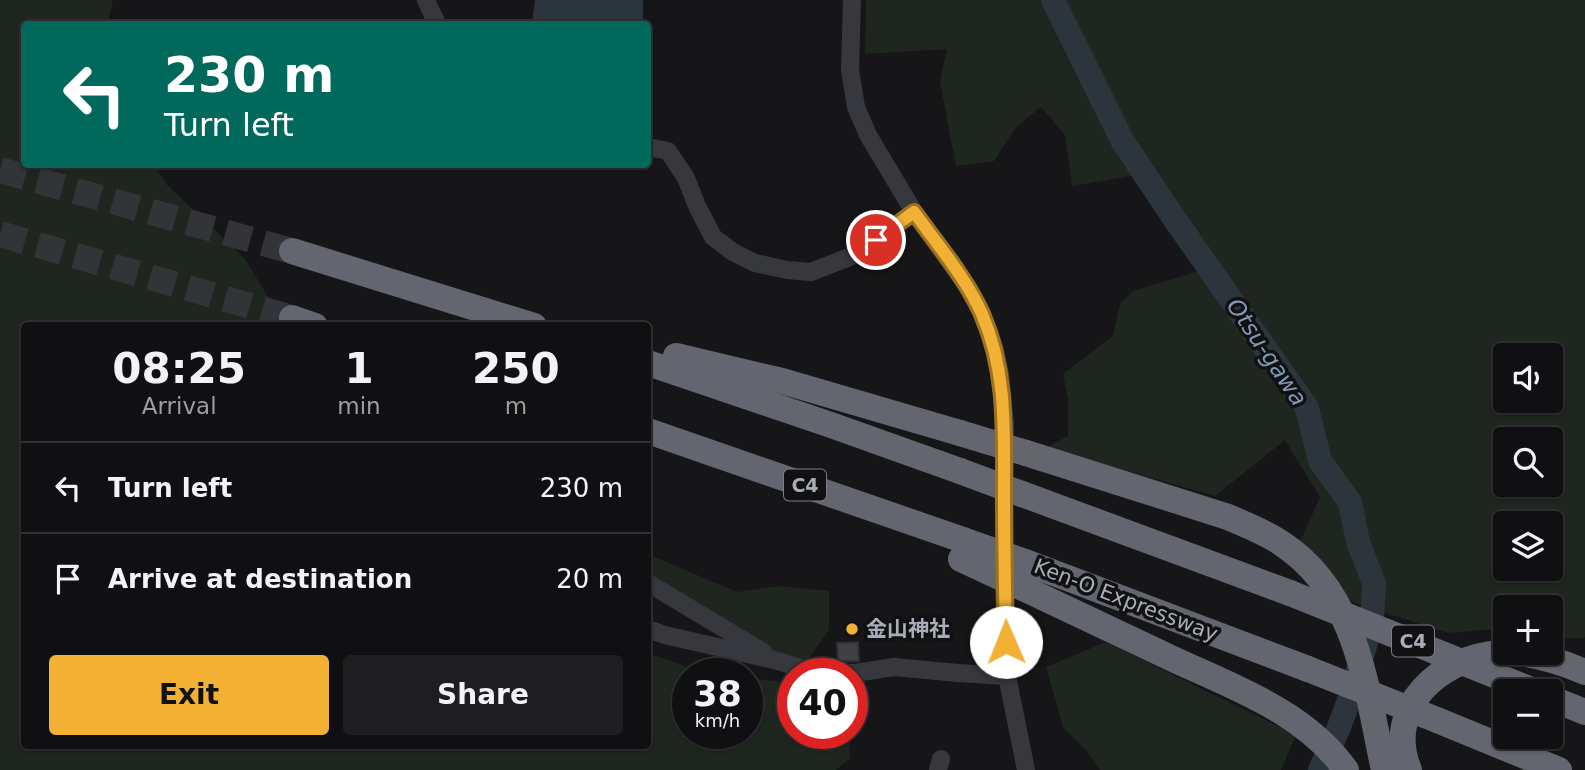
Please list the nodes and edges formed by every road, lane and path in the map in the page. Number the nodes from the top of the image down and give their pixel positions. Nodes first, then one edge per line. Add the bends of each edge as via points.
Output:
1 (426, 0) edge
2 (852, 0) edge
3 (436, 21) edge
4 (651, 148) edge
5 (914, 212) junction
6 (292, 251) tunnel mouth
7 (504, 316) junction
8 (522, 322) edge
9 (529, 322) edge
10 (651, 350) edge
11 (651, 364) edge
12 (657, 434) edge
13 (962, 549) junction
14 (651, 585) edge
15 (651, 630) edge
16 (777, 660) edge
17 (777, 661) edge
18 (868, 671) edge
19 (1585, 672) edge
20 (1007, 676) junction
21 (1504, 679) edge
22 (1563, 703) edge
23 (1585, 712) edge
24 (1383, 764) edge
25 (1026, 770) edge
26 (1346, 770) edge
27 (1409, 770) edge
28 (1559, 770) edge

1 - 3 street
2 - 5 street via 850,70 856,107 867,135
4 - 5 street via 668,151 713,237 733,253 787,270 811,272 857,254
5 - 20 street via 981,312 1000,374 1005,424
6 - 7 highway
7 - 8 highway
7 - 9 highway
10 - 24 highway, bridge via 782,381 1026,453 1228,517 1281,543 1318,575 1344,617 1365,675
11 - 21 highway, C4, bridge via 960,471 1290,593
12 - 13 highway, Ken-O Expressway / C4
13 - 26 highway, bridge via 1023,588 1289,716 1321,741
13 - 28 highway, Ken-O Expressway / C4, bridge via 1025,562
14 - 16 street
15 - 17 street
18 - 20 street via 894,667
19 - 27 highway via 1522,653 1480,656 1453,666 1414,700 1403,742
20 - 25 street
22 - 23 highway

